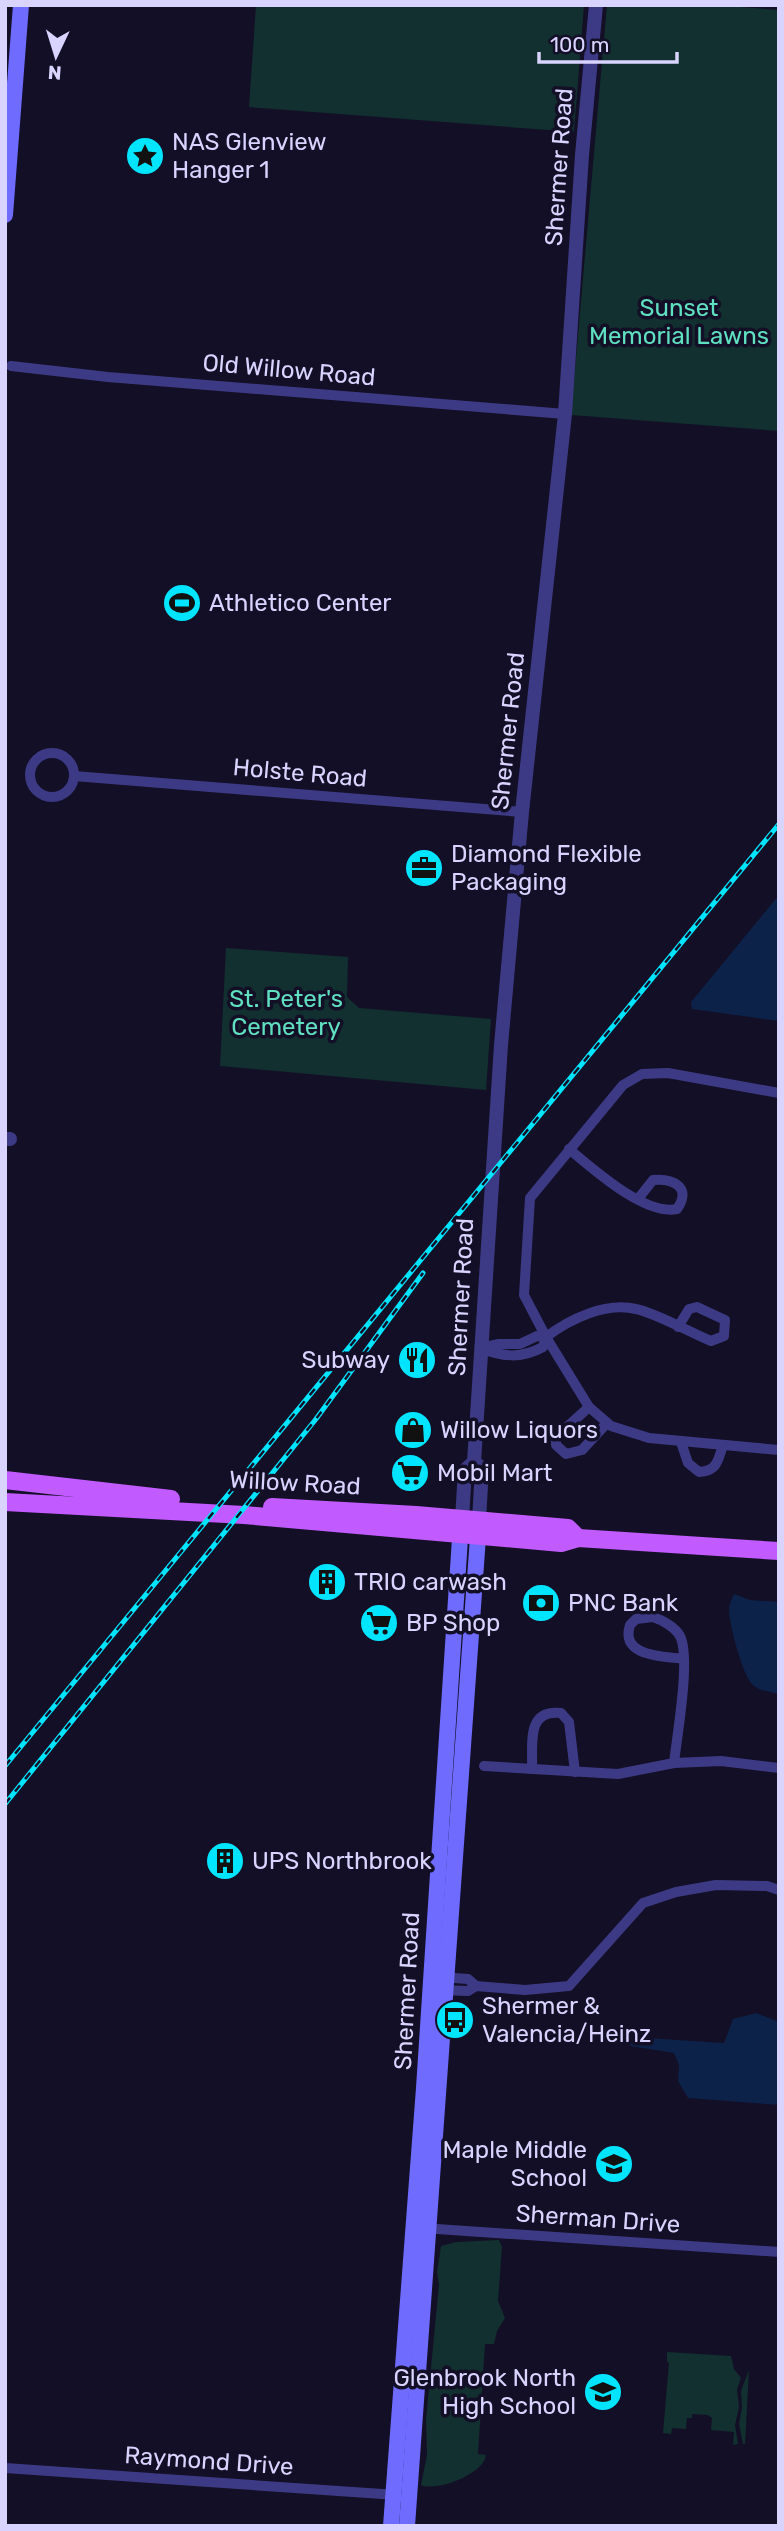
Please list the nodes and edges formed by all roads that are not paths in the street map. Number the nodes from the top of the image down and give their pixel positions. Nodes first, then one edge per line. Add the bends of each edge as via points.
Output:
1 (21, 5) edge
2 (596, 5) edge
3 (5, 215) edge
4 (11, 366) dead end
5 (565, 414) junction
6 (74, 776) junction
7 (522, 812) junction
8 (779, 1093) edge
9 (569, 1149) junction
10 (638, 1199) dead end
11 (678, 1327) dead end
12 (546, 1337) junction
13 (480, 1349) junction
14 (589, 1407) junction
15 (607, 1423) junction
16 (681, 1442) junction
17 (723, 1445) junction
18 (779, 1450) edge
19 (9, 1480) edge
20 (5, 1502) edge
21 (470, 1527) junction
22 (779, 1551) edge
23 (684, 1659) junction
24 (674, 1763) junction
25 (484, 1766) dead end
26 (779, 1768) edge
27 (532, 1769) junction
28 (575, 1772) junction
29 (779, 1889) edge
30 (438, 1983) junction
31 (421, 2227) junction
32 (779, 2252) edge
33 (5, 2468) edge
34 (402, 2496) junction
35 (391, 2526) edge
36 (408, 2526) edge

1 - 3 main road
2 - 5 street, Shermer Road
4 - 5 street, Old Willow Road
5 - 7 street, Shermer Road
6 - 6 street via 65,757 52,753 34,762 29,775 39,793 53,797 66,792
6 - 7 street, Holste Road
7 - 13 street, Shermer Road via 500,1045
8 - 9 street via 668,1073 642,1074 623,1085
9 - 10 street via 611,1184
9 - 12 street via 530,1198 524,1295
11 - 12 street via 637,1309 615,1308 564,1323
12 - 13 street
12 - 14 street
13 - 21 street, Shermer Road via 474,1462 482,1468
14 - 15 street
14 - 15 street via 556,1437 556,1446 566,1454 582,1450
15 - 16 street via 649,1438
16 - 17 street
16 - 17 street via 688,1463 699,1472 716,1466
17 - 18 street
19 - 21 main road, Willow Road
20 - 21 main road, Willow Road
21 - 22 main road, Willow Road via 561,1544 578,1538
21 - 30 main road, Shermer Road
23 - 23 street via 676,1630 661,1620 644,1617 630,1625 634,1648
23 - 24 street
24 - 26 street via 721,1761
24 - 28 street via 618,1774
25 - 27 street
27 - 28 street
27 - 28 street via 534,1726 540,1715 548,1712 561,1713 569,1722
29 - 30 street via 716,1885 643,1903 569,1986 525,1990 476,1986 468,1992
30 - 31 main road, Shermer Road
31 - 32 street, Sherman Drive
31 - 34 main road, Shermer Road
33 - 34 street, Raymond Drive
34 - 35 main road, Shermer Road
34 - 36 main road, Shermer Road

